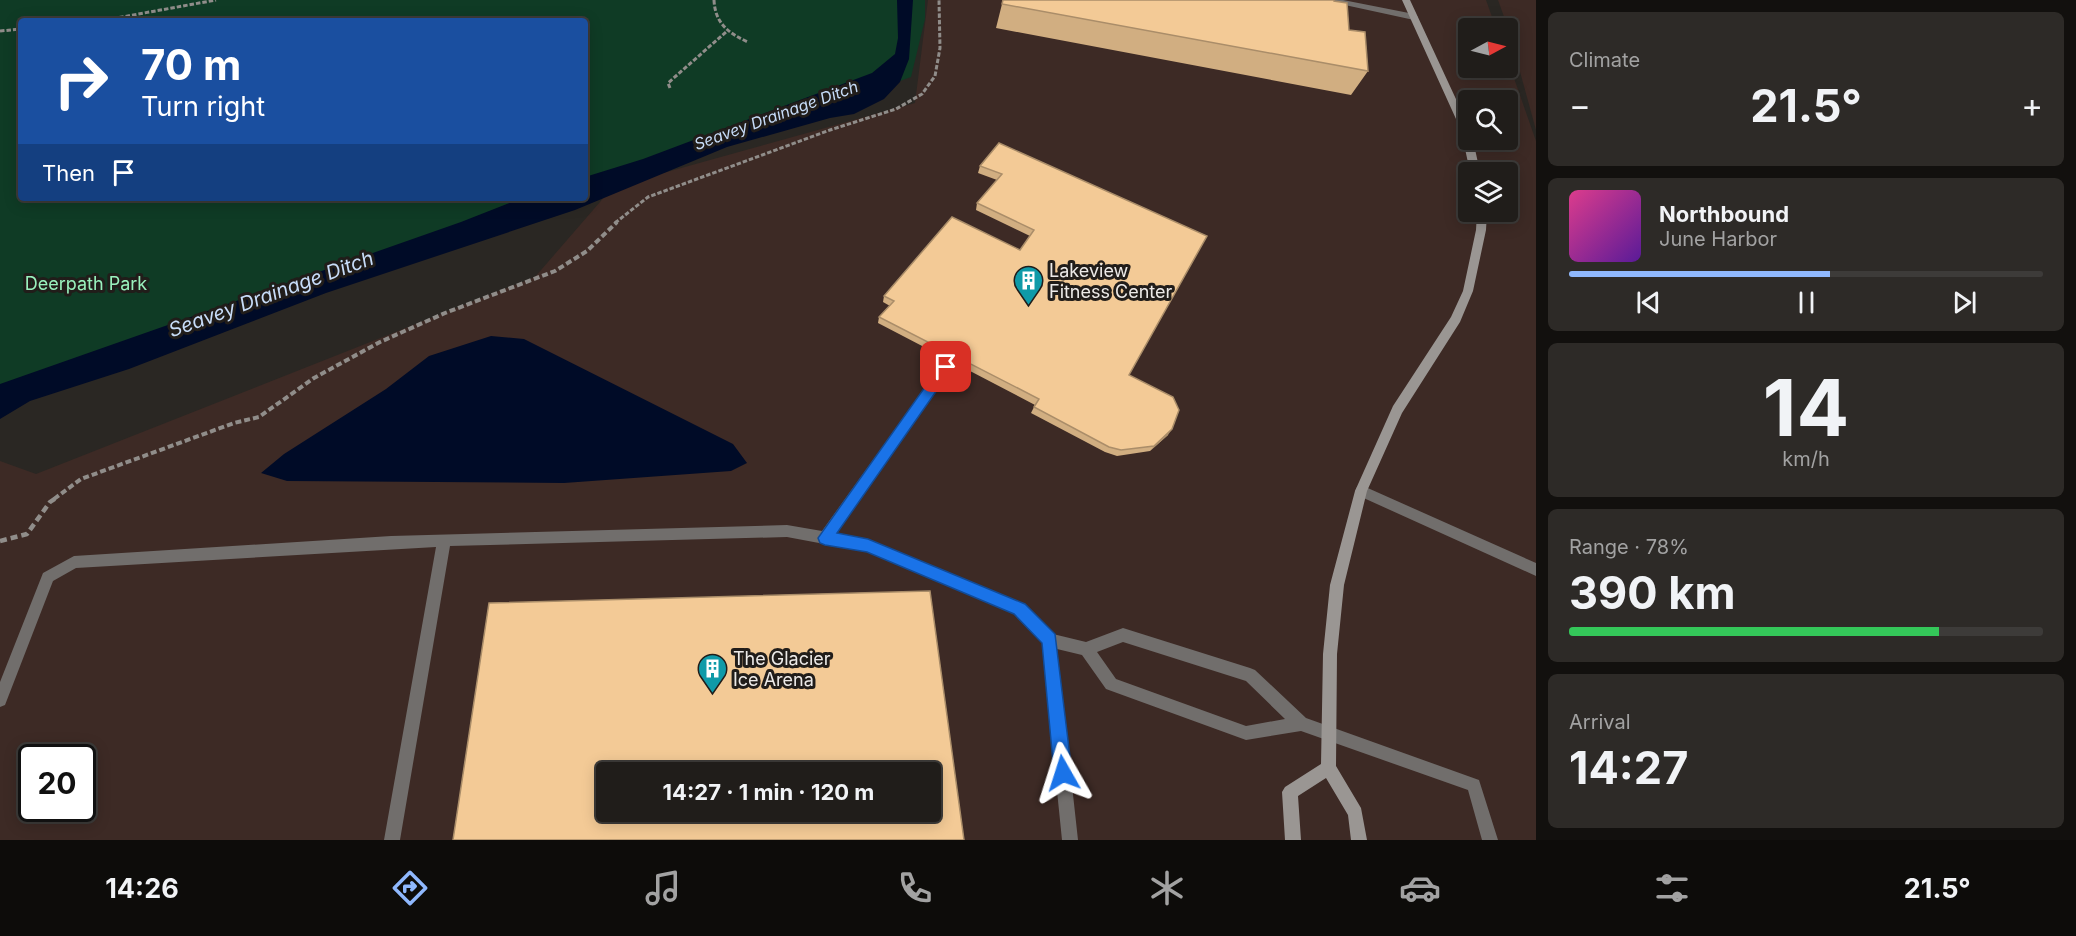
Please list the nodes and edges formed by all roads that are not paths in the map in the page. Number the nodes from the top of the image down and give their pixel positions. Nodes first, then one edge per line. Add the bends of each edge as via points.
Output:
1 (1331, 0) edge
2 (1406, 0) edge
3 (1414, 17) junction
4 (1473, 162) edge
5 (1481, 222) edge
6 (946, 367) dead end
7 (1361, 491) junction
8 (825, 538) junction
9 (444, 541) junction
10 (1536, 570) edge
11 (1049, 640) junction
12 (1086, 649) junction
13 (0, 700) edge
14 (1301, 724) junction
15 (1329, 734) junction
16 (1328, 768) junction
17 (392, 840) edge
18 (1070, 840) edge
19 (1293, 840) edge
20 (1359, 840) edge
21 (1490, 840) edge

1 - 3 lane
2 - 3 street
3 - 4 street via 1466,130
5 - 7 street via 1456,319 1397,410
6 - 8 lane
7 - 10 lane
7 - 15 street via 1337,585 1330,654
8 - 9 lane via 787,531
8 - 11 lane via 868,546 1020,609
9 - 13 lane via 74,562 48,577
9 - 17 lane
11 - 12 lane
11 - 18 lane
12 - 14 lane via 1111,684 1246,733
12 - 14 lane via 1123,635 1250,675
14 - 15 lane
15 - 16 street
15 - 21 lane via 1474,785
16 - 19 street via 1290,792
16 - 20 street via 1356,813

